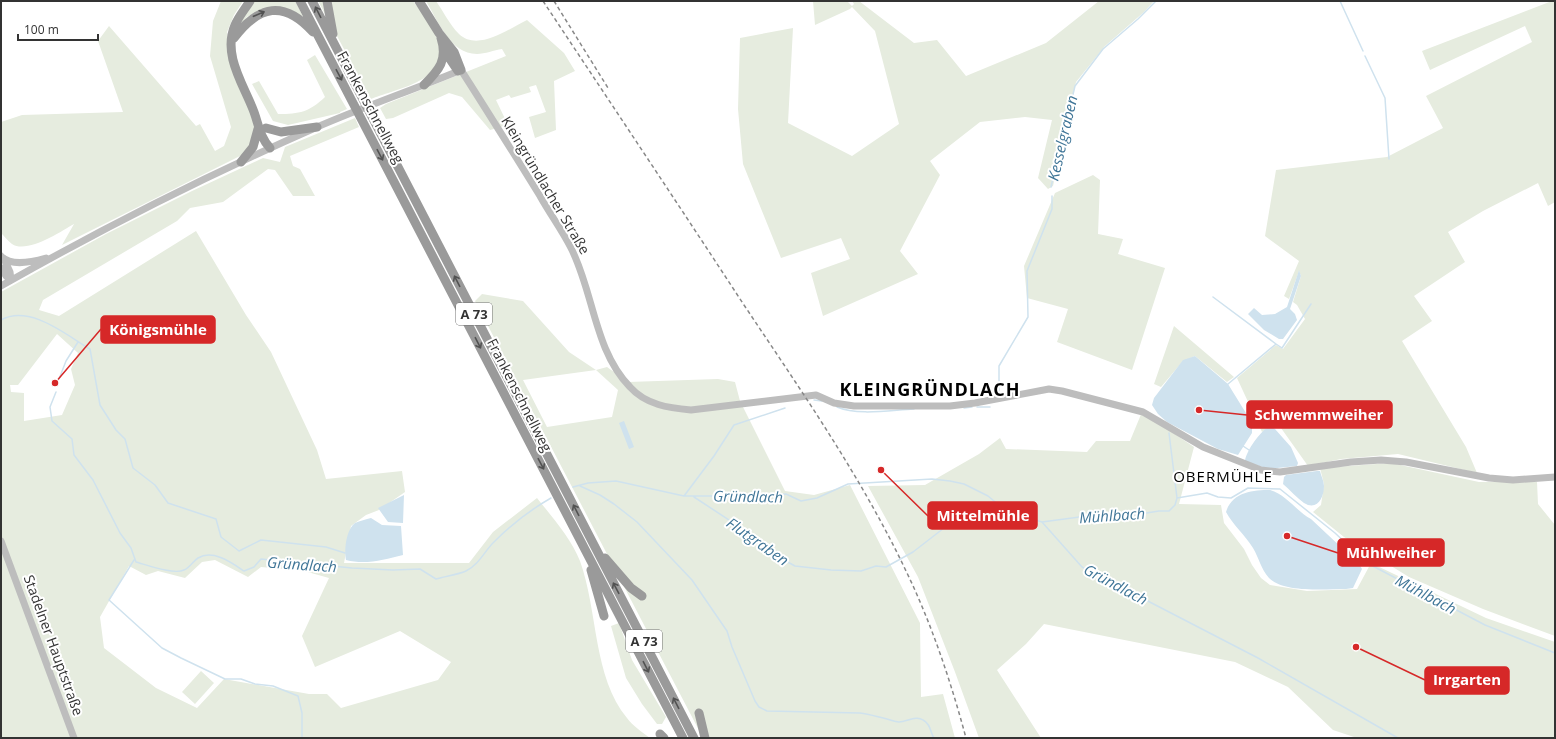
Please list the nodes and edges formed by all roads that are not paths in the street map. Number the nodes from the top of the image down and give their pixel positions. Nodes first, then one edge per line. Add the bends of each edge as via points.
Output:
1 (250, 1) edge
2 (300, 1) edge
3 (312, 1) edge
4 (327, 1) edge
5 (419, 1) edge
6 (439, 33) junction
7 (232, 41) junction
8 (321, 41) junction
9 (337, 49) junction
10 (444, 50) junction
11 (460, 70) junction
12 (424, 85) junction
13 (317, 127) junction
14 (262, 128) junction
15 (271, 148) junction
16 (241, 162) junction
17 (59, 254) junction
18 (2, 257) edge
19 (1, 268) edge
20 (11, 280) junction
21 (1, 286) edge
22 (1555, 477) edge
23 (1, 540) edge
24 (583, 545) junction
25 (594, 545) junction
26 (642, 596) dead end
27 (604, 616) dead end
28 (699, 714) dead end
29 (74, 738) edge
30 (683, 738) edge
31 (694, 738) edge
32 (705, 738) edge

1 - 7 highway via 235,26
2 - 8 highway, Frankenschnellweg / A 73
9 -> 3 highway, Frankenschnellweg / A 73
4 - 9 highway
5 - 6 highway
6 - 10 highway
6 - 11 highway via 454,52
7 -> 8 highway via 254,16 276,11 286,12 298,18
7 - 14 highway via 233,63
8 -> 24 highway, Frankenschnellweg / A 73
25 -> 9 highway, Frankenschnellweg / A 73
10 - 11 highway
10 - 12 highway via 435,75
11 - 12 street
11 - 22 street, Kleingründlacher Straße via 572,249 607,352 618,373 630,388 651,403 691,410 816,395 834,403 854,406 950,406 1056,390 1143,412 1203,447 1261,470 1280,472 1381,460 1406,462 1489,478 1513,480
12 - 13 street
13 - 14 highway via 281,132
13 - 15 street
14 - 15 highway via 270,137
14 - 16 highway via 253,147
15 - 16 street
16 - 17 street
17 - 18 street via 16,263
17 - 20 street
18 - 20 street
19 - 20 street
20 - 21 street
23 - 29 street, Stadelner Hauptstraße
24 - 27 highway
24 -> 30 highway, Frankenschnellweg / A 73
25 - 26 highway via 624,580
31 -> 25 highway, Frankenschnellweg / A 73
28 - 32 highway

